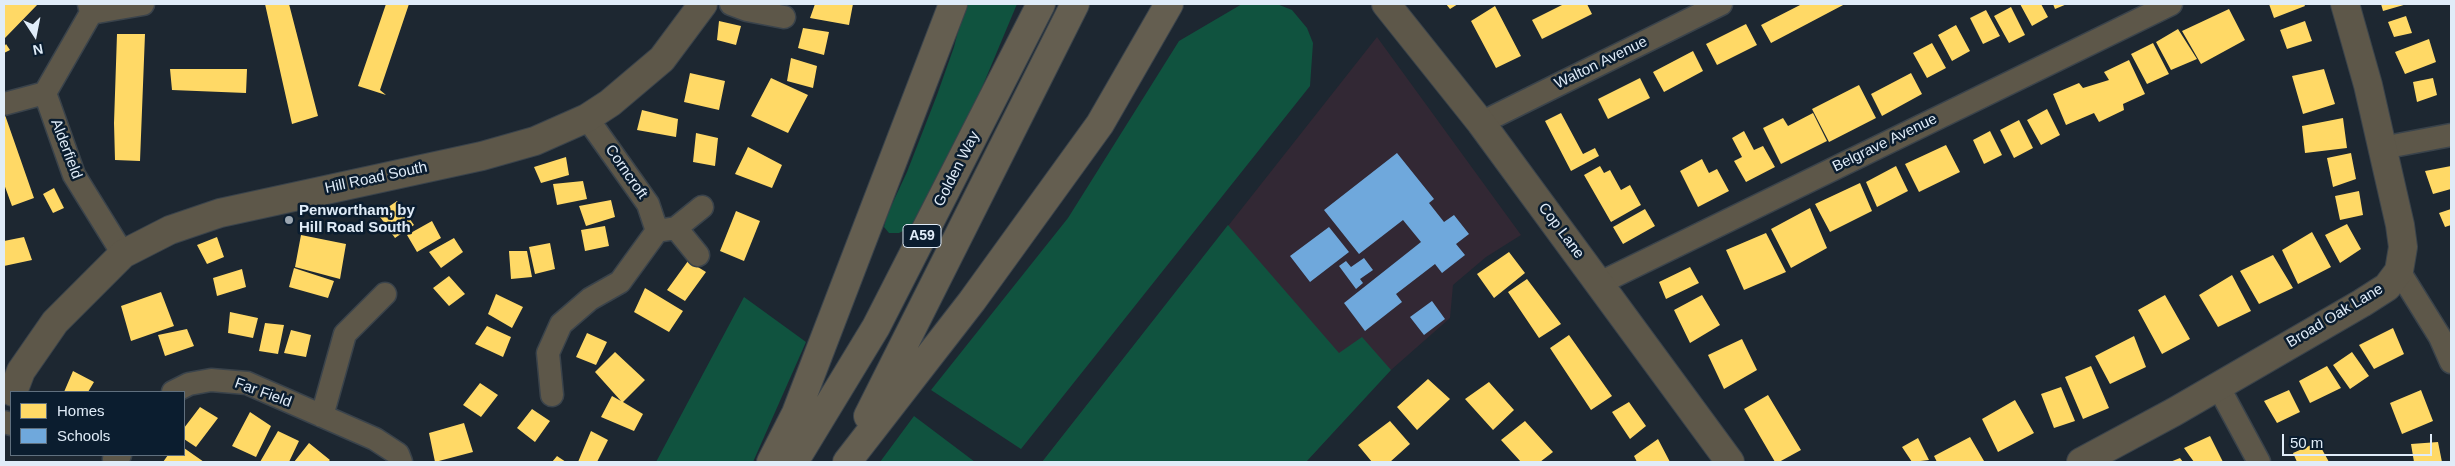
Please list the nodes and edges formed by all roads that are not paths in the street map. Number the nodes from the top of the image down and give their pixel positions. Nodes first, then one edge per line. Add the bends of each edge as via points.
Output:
1 (143, 4) edge
2 (703, 4) edge
3 (731, 4) edge
4 (953, 4) edge
5 (1041, 4) edge
6 (1075, 4) edge
7 (1169, 4) edge
8 (1188, 4) edge
9 (1386, 4) edge
10 (1721, 4) edge
11 (2171, 4) edge
12 (2345, 4) edge
13 (90, 8) edge
14 (784, 17) dead end
15 (1146, 44) junction
16 (45, 93) junction
17 (4, 104) edge
18 (587, 118) junction
19 (1481, 123) junction
20 (2451, 135) edge
21 (2382, 148) junction
22 (702, 207) dead end
23 (666, 229) junction
24 (123, 254) junction
25 (698, 255) dead end
26 (2399, 271) junction
27 (1600, 283) junction
28 (385, 294) dead end
29 (2451, 362) edge
30 (2218, 386) junction
31 (13, 391) edge
32 (175, 391) edge
33 (552, 395) dead end
34 (10, 398) edge
35 (4, 411) edge
36 (322, 416) junction
37 (401, 462) edge
38 (771, 462) edge
39 (794, 462) edge
40 (846, 462) edge
41 (1730, 462) edge
42 (2080, 462) edge
43 (2259, 462) edge

1 - 13 street
2 - 18 street, Hill Road South via 662,59
3 - 14 street
4 - 38 highway via 803,394
5 - 39 highway, Golden Way / A59 via 876,327
6 - 40 highway, Golden Way / A59
7 - 15 highway
8 - 15 highway
9 - 19 street, Cop Lane
10 - 19 street, Walton Avenue
11 - 27 street, Belgrave Avenue
12 - 21 street
13 - 16 street
15 - 40 highway via 1094,132 972,301
16 - 17 street
16 - 24 street, Alderfield via 74,175
18 - 23 street, Corncroft
18 - 24 street, Hill Road South via 536,141 482,156 220,212 170,230
19 - 27 street, Cop Lane
20 - 21 street
21 - 26 street via 2400,225 2403,247
22 - 23 street
23 - 25 street, Corncroft
23 - 33 street via 620,282 590,299 560,324 548,353
24 - 31 street, Hill Road South via 55,322 21,371
26 - 29 street via 2440,337
26 - 30 street, Broad Oak Lane via 2387,287 2362,303
27 - 41 street, Cop Lane
28 - 36 street via 345,334
30 - 42 street, Broad Oak Lane
30 - 43 street
32 - 36 street, Far Field via 189,384 229,380 247,384
34 - 35 street
36 - 37 street, Far Field via 374,439 398,454

